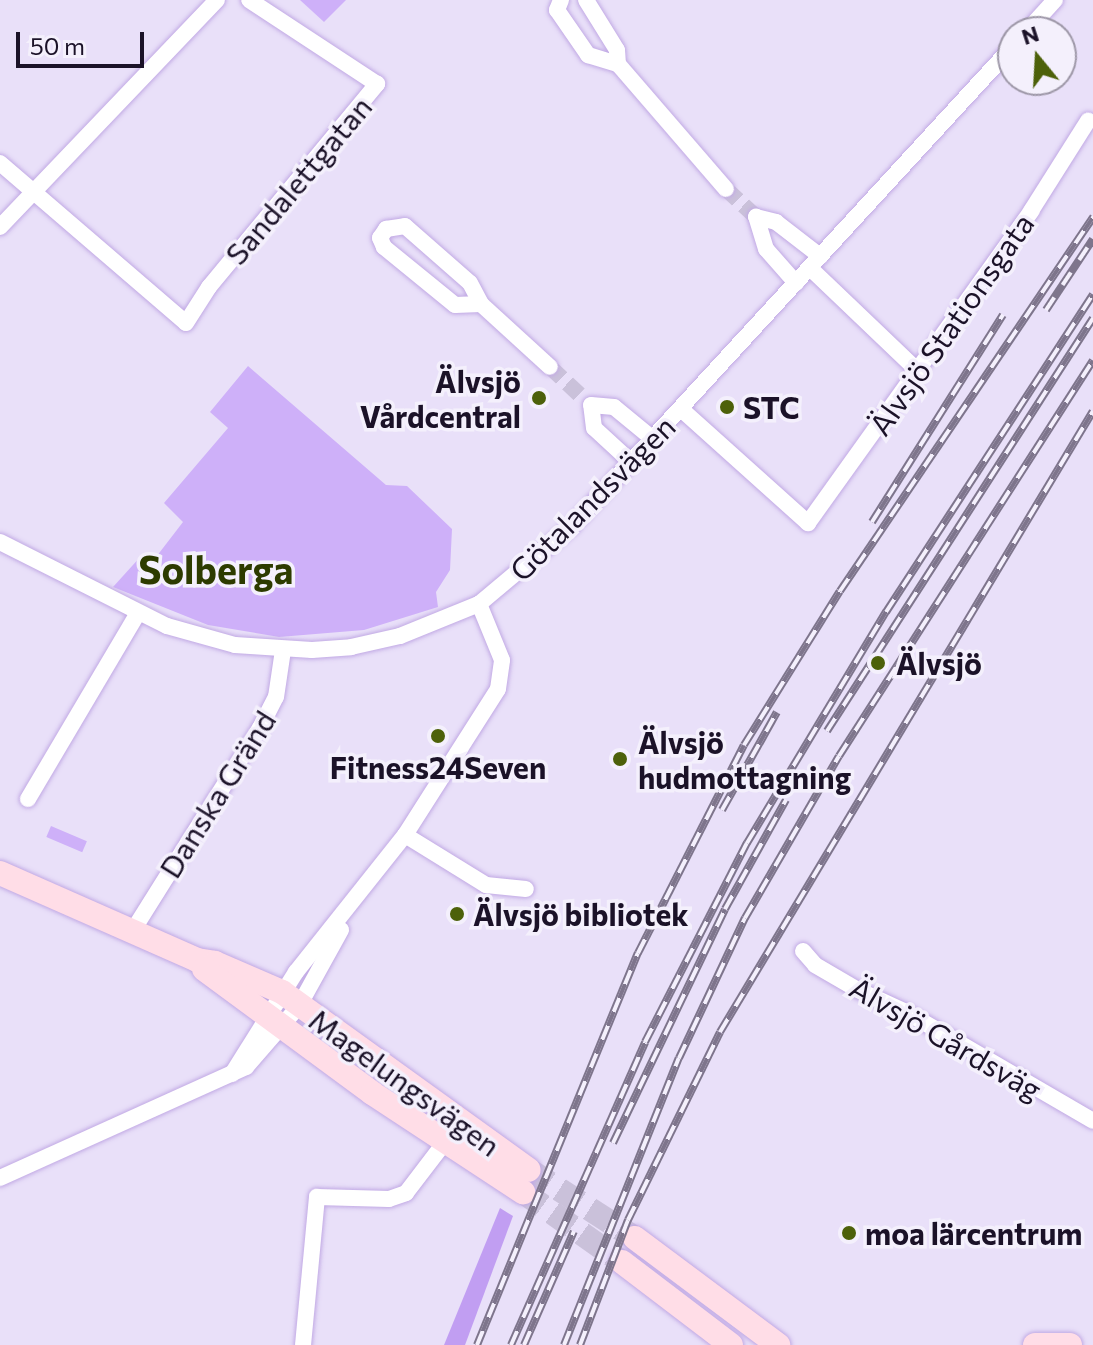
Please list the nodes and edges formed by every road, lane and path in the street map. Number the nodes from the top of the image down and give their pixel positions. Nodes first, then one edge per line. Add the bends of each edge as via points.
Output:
1 (217, 0) edge
2 (249, 0) edge
3 (561, 0) edge
4 (586, 0) edge
5 (1055, 0) edge
6 (1040, 16) edge
7 (997, 63) edge
8 (618, 64) junction
9 (1088, 121) dead end
10 (0, 163) edge
11 (726, 189) tunnel mouth
12 (32, 190) junction
13 (0, 227) edge
14 (815, 262) junction
15 (796, 283) junction
16 (481, 304) junction
17 (550, 367) tunnel mouth
18 (919, 372) junction
19 (681, 409) junction
20 (653, 439) junction
21 (631, 462) junction
22 (0, 542) edge
23 (479, 604) junction
24 (138, 613) junction
25 (283, 650) junction
26 (28, 799) dead end
27 (405, 835) junction
28 (0, 873) edge
29 (526, 889) dead end
30 (132, 932) junction
31 (803, 951) dead end
32 (197, 960) junction
33 (290, 999) junction
34 (276, 1021) junction
35 (1093, 1121) edge
36 (445, 1142) junction
37 (0, 1178) edge
38 (635, 1238) tunnel mouth
39 (622, 1262) tunnel mouth
40 (303, 1345) edge
41 (731, 1345) edge
42 (778, 1345) edge
43 (1035, 1345) edge
44 (1070, 1345) edge

1 - 12 street
2 - 12 street, Sandalettgatan via 377,84 209,287 186,323
3 - 8 street via 557,10 588,55
4 - 8 street via 617,50
5 - 6 street
7 - 14 street, Götalandsvägen
8 - 11 street
9 - 18 street, Älvsjö Stationsgata via 1031,211 925,354
10 - 12 street
12 - 13 street
14 - 15 street, Götalandsvägen
14 - 15 street via 776,222 756,217 766,249
14 - 18 street
15 - 19 street, Götalandsvägen
16 - 16 street via 470,283 405,226 386,229 380,238 384,247 455,305
16 - 17 street
18 - 19 street, Älvsjö Stationsgata via 808,523
19 - 20 street, Götalandsvägen
20 - 21 street, Götalandsvägen
20 - 21 street via 614,407 585,399 594,428
21 - 23 street, Götalandsvägen via 572,526
22 - 24 street, Götalandsvägen
23 - 25 street, Götalandsvägen via 371,642
23 - 27 street via 494,632 504,674
24 - 25 street, Götalandsvägen via 200,636
24 - 26 street
25 - 30 street, Danska Gränd via 276,697
27 - 29 street via 486,885
27 - 33 street
28 - 30 main road
30 - 32 main road
31 - 35 street, Älvsjö Gårdsväg via 815,965
32 - 33 main road, Magelungsvägen via 215,963
32 - 34 main road, Magelungsvägen
33 - 34 street
33 - 36 main road, Magelungsvägen via 526,1181
34 - 36 main road, Magelungsvägen
34 - 37 street via 259,1057 232,1074
36 - 40 street via 406,1193 389,1199 317,1197
38 - 42 main road
39 - 41 main road
43 - 44 main road

